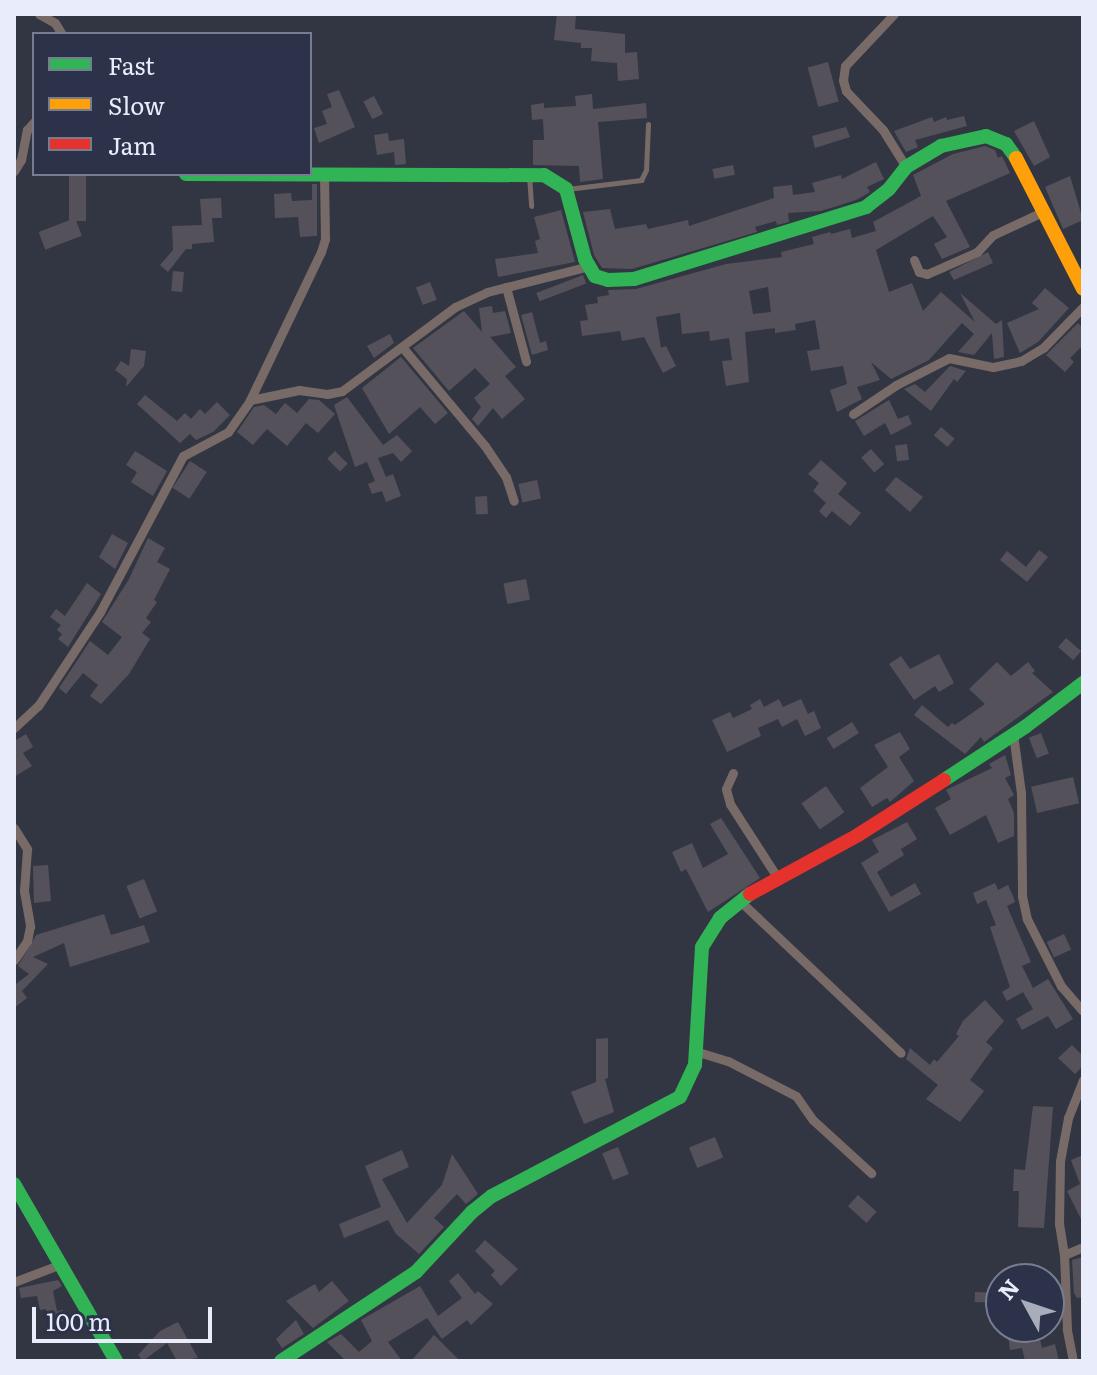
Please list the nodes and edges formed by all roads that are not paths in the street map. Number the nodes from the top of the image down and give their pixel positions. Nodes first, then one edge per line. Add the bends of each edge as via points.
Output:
1 (39, 14) edge
2 (894, 14) edge
3 (61, 32) edge
4 (648, 124) dead end
5 (30, 126) edge
6 (14, 133) edge
7 (906, 167) junction
8 (14, 171) edge
9 (312, 174) edge
10 (324, 174) junction
11 (529, 179) junction
12 (566, 189) junction
13 (531, 206) dead end
14 (1042, 212) junction
15 (914, 260) dead end
16 (589, 266) junction
17 (506, 287) junction
18 (1083, 289) edge
19 (1083, 307) edge
20 (403, 348) junction
21 (526, 361) dead end
22 (250, 400) junction
23 (853, 414) dead end
24 (514, 501) dead end
25 (1083, 683) edge
26 (14, 728) edge
27 (1013, 734) junction
28 (733, 773) dead end
29 (14, 828) edge
30 (779, 880) junction
31 (740, 901) junction
32 (14, 960) edge
33 (1083, 1011) edge
34 (695, 1051) junction
35 (901, 1053) dead end
36 (1083, 1080) edge
37 (1080, 1093) edge
38 (871, 1173) dead end
39 (14, 1184) edge
40 (1083, 1247) edge
41 (1064, 1255) junction
42 (61, 1264) junction
43 (14, 1282) edge
44 (116, 1361) edge
45 (281, 1361) edge
46 (1073, 1361) edge

1 - 3 street
2 - 7 street via 851,58 843,80 846,91 883,130
4 - 12 lane via 641,180
5 - 6 street
5 - 8 street
7 - 14 street via 964,138 997,138 1016,158
7 - 16 street via 866,207 742,248 634,279 601,279
9 - 10 street
10 - 11 street
10 - 22 street via 321,252
11 - 12 street via 544,175
11 - 13 lane
12 - 16 street
14 - 15 street via 993,235 977,252 927,274 919,272
14 - 18 street
16 - 17 street
17 - 20 street via 455,307
17 - 21 street
19 - 23 street via 1043,348 1021,361 993,367 949,358
20 - 22 street via 334,394 299,390
20 - 24 street via 485,446 506,477
22 - 26 street via 228,432 183,456 92,624 38,706
25 - 27 street
27 - 30 street
27 - 33 street via 1027,919 1061,986
28 - 30 street via 726,789 730,804
29 - 32 street via 27,849 24,891 30,926
30 - 31 street
31 - 34 street via 720,918 702,947
31 - 35 street
34 - 38 street via 728,1061 796,1096 813,1120
34 - 45 street via 688,1086 680,1097 492,1196 416,1272
36 - 37 street
37 - 41 street via 1060,1161
39 - 42 street
40 - 41 street
41 - 46 street
42 - 43 street
42 - 44 street

